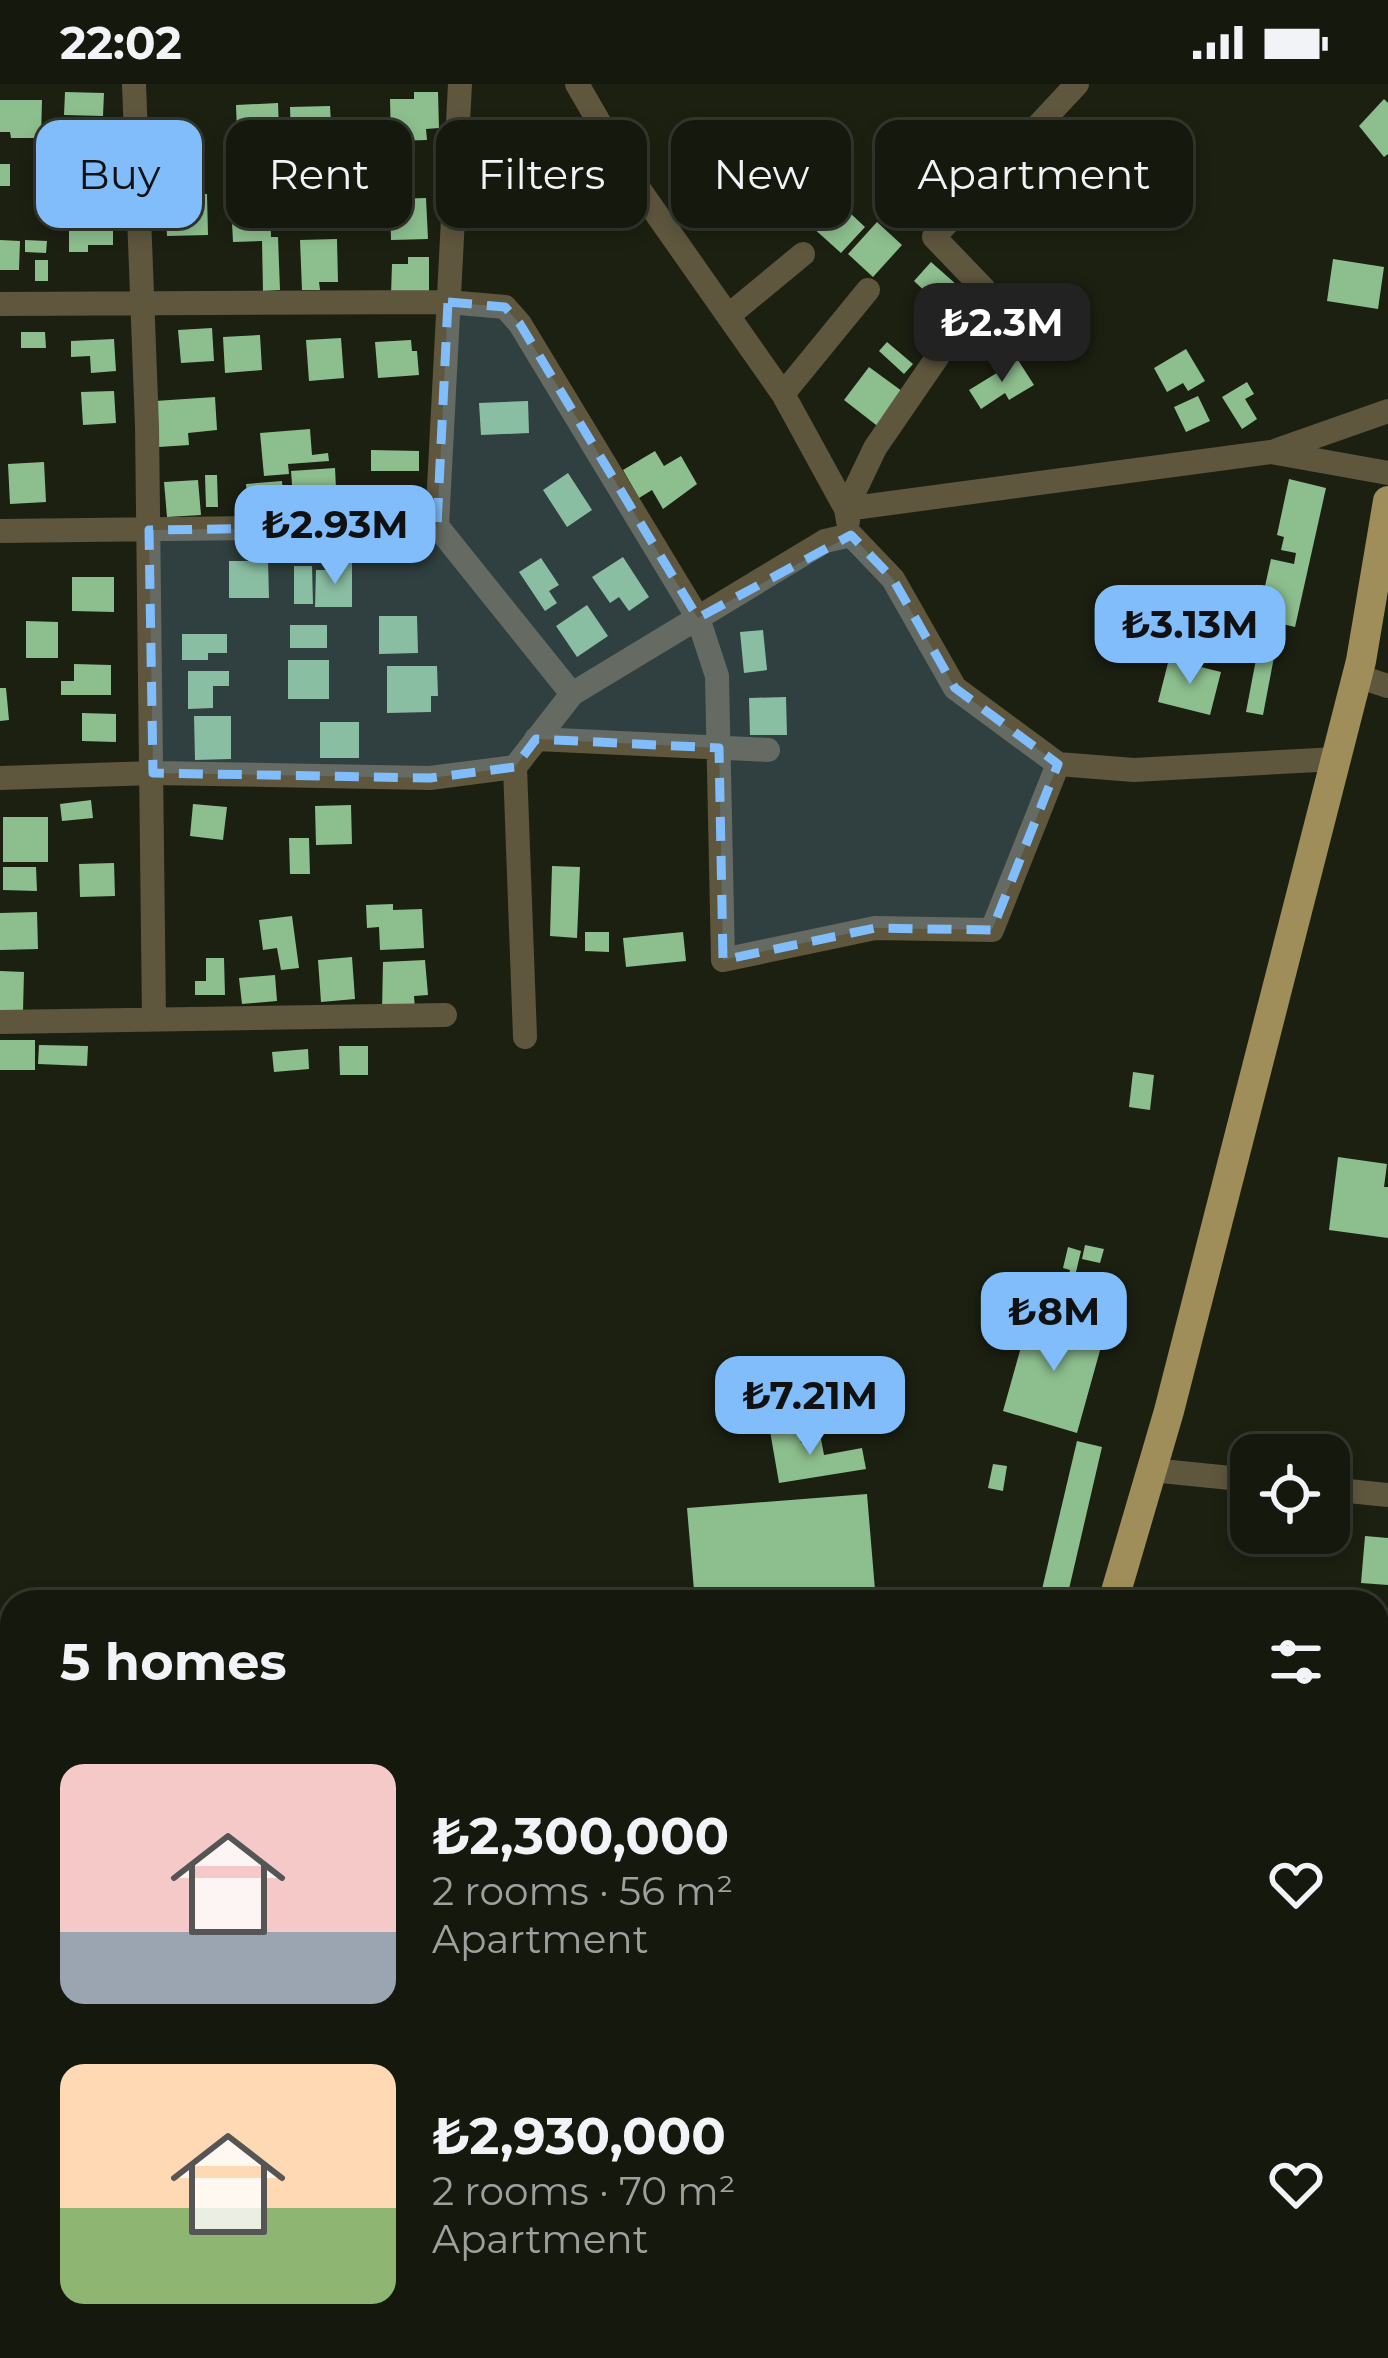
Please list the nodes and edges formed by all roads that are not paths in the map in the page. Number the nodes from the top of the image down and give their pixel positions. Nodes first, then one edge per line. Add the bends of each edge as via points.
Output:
1 (134, 84) edge
2 (460, 84) edge
3 (577, 84) edge
4 (1077, 84) edge
5 (803, 254) dead end
6 (868, 290) dead end
7 (448, 302) junction
8 (142, 303) junction
9 (0, 304) edge
10 (728, 316) junction
11 (783, 394) junction
12 (1388, 411) edge
13 (1271, 452) junction
14 (1388, 473) edge
15 (1388, 501) edge
16 (846, 508) junction
17 (437, 526) junction
18 (148, 530) junction
19 (0, 531) edge
20 (851, 535) junction
21 (698, 618) junction
22 (1357, 676) junction
23 (1388, 686) edge
24 (572, 694) junction
25 (536, 739) junction
26 (719, 748) junction
27 (768, 750) dead end
28 (1336, 759) junction
29 (1058, 764) junction
30 (515, 766) junction
31 (153, 773) junction
32 (0, 778) edge
33 (446, 1015) dead end
34 (154, 1019) junction
35 (0, 1022) edge
36 (525, 1036) dead end
37 (1151, 1470) junction
38 (1230, 1478) edge
39 (1350, 1491) edge
40 (1388, 1495) edge
41 (1116, 1590) edge

1 - 8 street
2 - 7 street
3 - 10 street
4 - 16 street via 934,237 984,289 875,448
5 - 10 street
6 - 11 street
7 - 8 street
7 - 17 street
7 - 21 street via 505,307 520,324
8 - 9 street
8 - 18 street
10 - 11 street
11 - 16 street
12 - 13 street
13 - 14 street
13 - 16 street
15 - 22 main road
16 - 20 street
17 - 18 street
17 - 24 street
18 - 19 street
18 - 31 street
20 - 21 street via 825,541
20 - 29 street via 893,579 956,688
21 - 24 street
21 - 26 street via 717,676
22 - 23 street
22 - 28 main road
24 - 25 street
25 - 26 street
25 - 30 street
26 - 27 street
26 - 29 street via 724,960 875,928 992,930
28 - 29 street via 1134,770
28 - 37 main road
30 - 31 street via 430,778
30 - 36 street
31 - 32 street
31 - 34 street
33 - 34 street
34 - 35 street
37 - 38 street
37 - 41 main road
39 - 40 street

